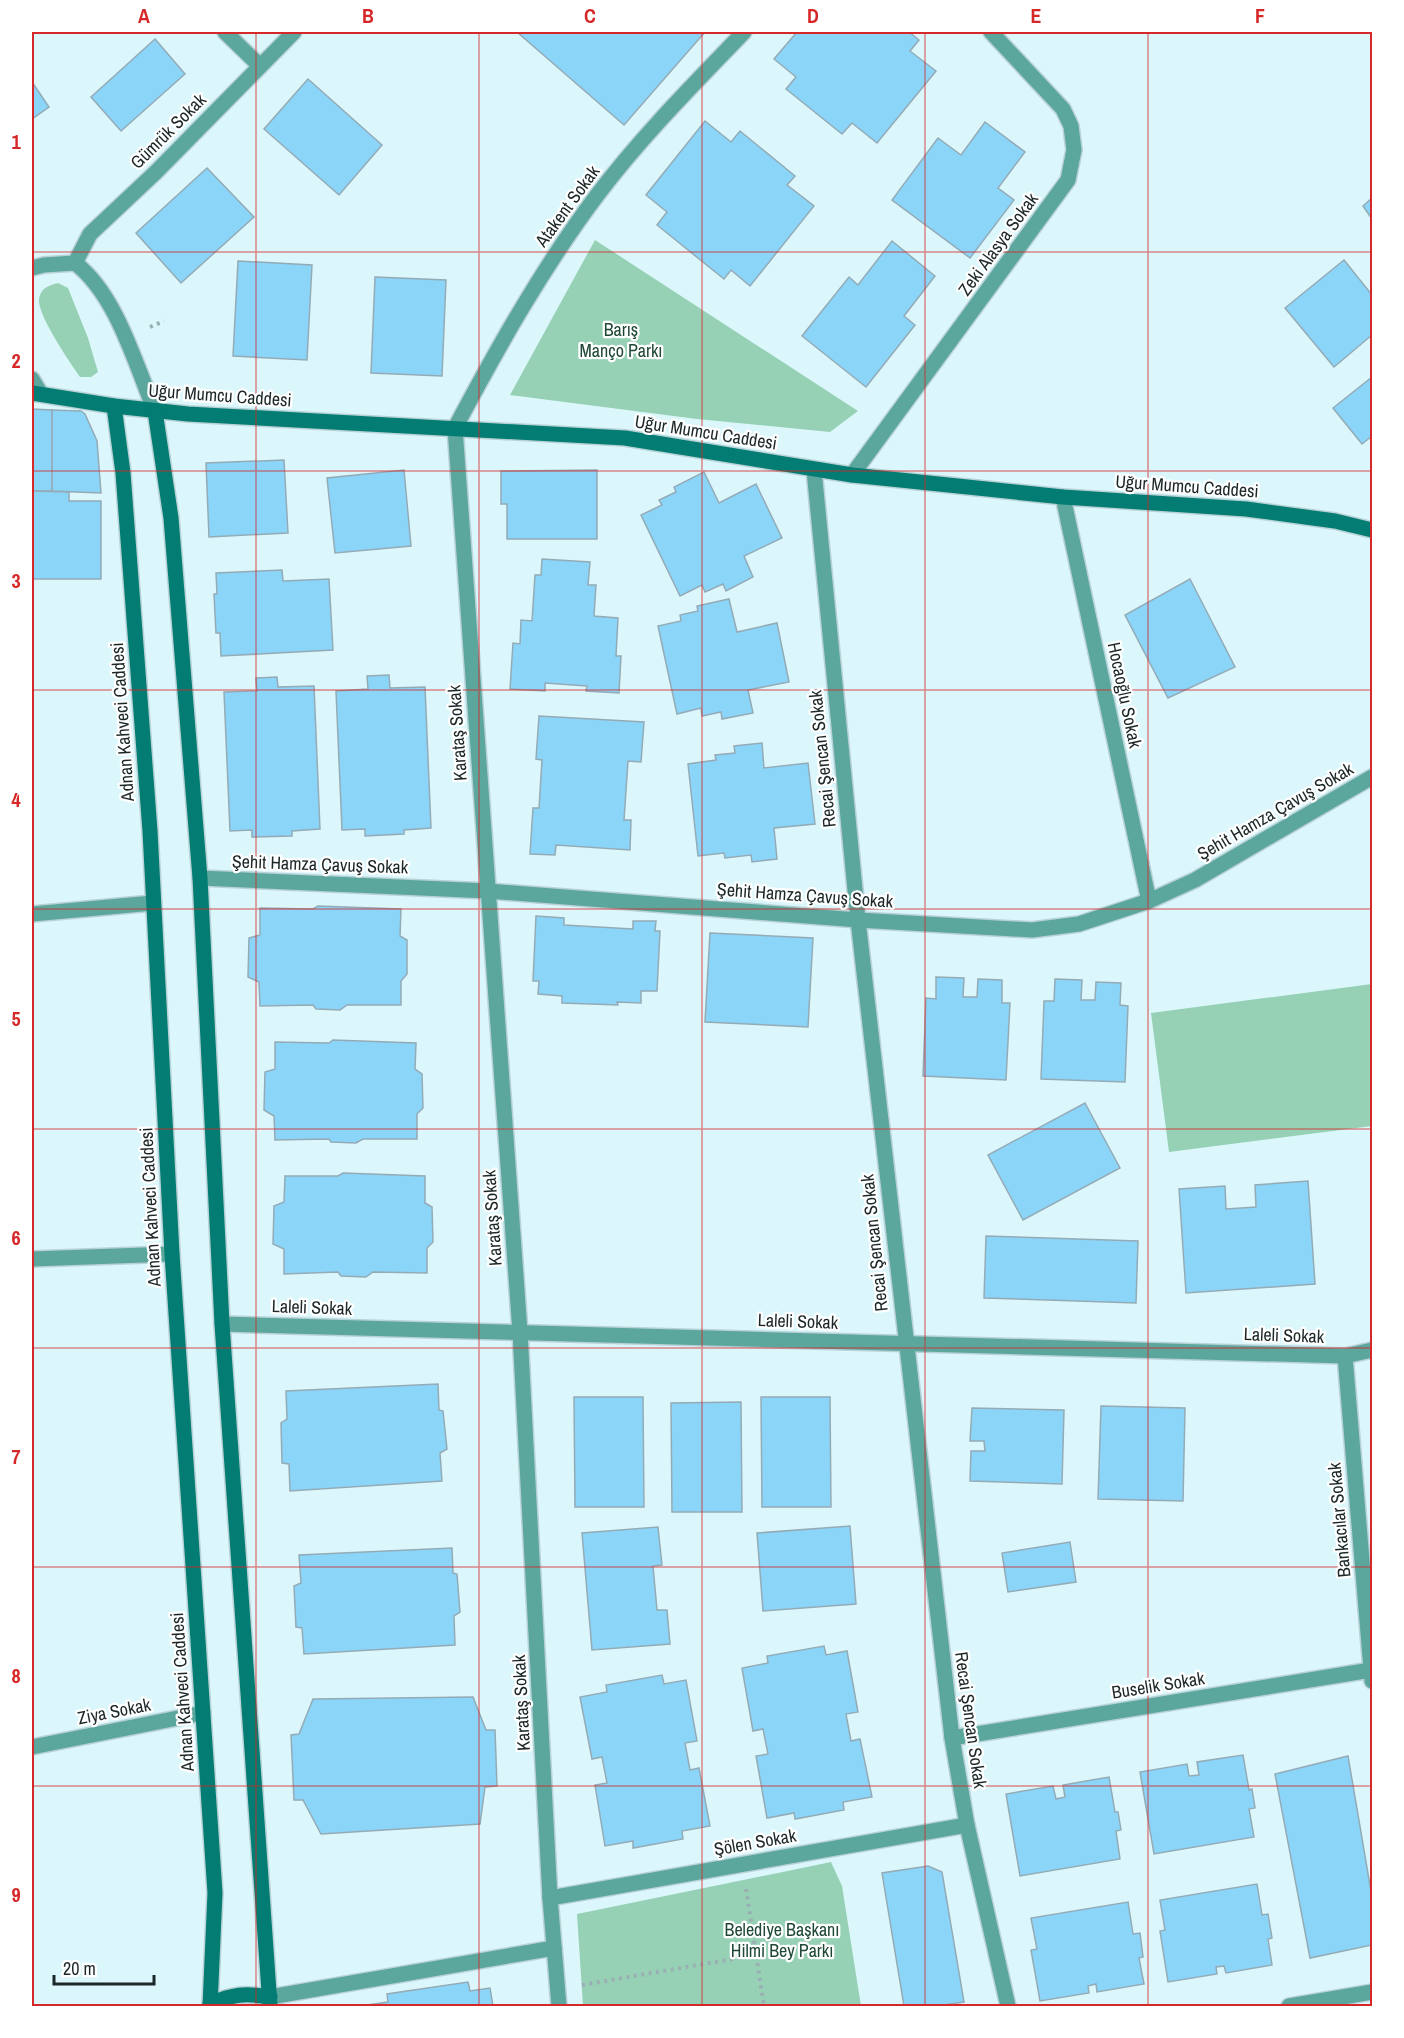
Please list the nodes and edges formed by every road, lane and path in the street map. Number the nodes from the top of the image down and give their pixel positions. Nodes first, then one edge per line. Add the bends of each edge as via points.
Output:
1 (225, 32) edge
2 (294, 32) edge
3 (744, 32) edge
4 (991, 32) edge
5 (260, 66) junction
6 (36, 263) edge
7 (75, 263) junction
8 (164, 321) dead end
9 (150, 327) dead end
10 (32, 379) edge
11 (36, 393) edge
12 (114, 406) junction
13 (155, 411) junction
14 (455, 428) junction
15 (814, 470) junction
16 (852, 475) junction
17 (1063, 497) junction
18 (1372, 530) edge
19 (1372, 777) edge
20 (200, 878) junction
21 (488, 891) junction
22 (1149, 900) junction
23 (153, 903) junction
24 (32, 914) edge
25 (858, 920) junction
26 (172, 1254) junction
27 (32, 1259) edge
28 (222, 1324) junction
29 (520, 1332) junction
30 (905, 1343) junction
31 (1372, 1350) edge
32 (1345, 1356) junction
33 (1372, 1676) edge
34 (203, 1713) junction
35 (951, 1738) junction
36 (32, 1747) edge
37 (967, 1825) junction
38 (744, 1880) dead end
39 (550, 1898) junction
40 (554, 1948) junction
41 (756, 1955) junction
42 (581, 1985) dead end
43 (1372, 1992) edge
44 (270, 2002) edge
45 (209, 2006) edge
46 (559, 2007) edge
47 (764, 2007) edge
48 (1008, 2007) edge
49 (1289, 2007) edge

1 - 5 street
2 - 5 street, Gümrük Sokak
3 - 14 street, Atakent Sokak via 640,142 598,194 515,318
4 - 16 street, Zeki Alasya Sokak via 1063,109 1071,126 1074,150 1068,180
5 - 7 street, Gümrük Sokak via 90,234
6 - 7 street
7 - 13 street via 98,286
8 - 9 path
10 - 11 street
11 - 12 main road, Uğur Mumcu Caddesi
12 - 13 main road, Uğur Mumcu Caddesi
12 - 23 main road, Adnan Kahveci Caddesi via 123,473
13 - 14 main road, Uğur Mumcu Caddesi
13 - 20 main road via 171,518
14 - 15 main road, Uğur Mumcu Caddesi via 625,438
14 - 21 street, Karataş Sokak
15 - 16 main road, Uğur Mumcu Caddesi
15 - 25 street, Recai Şencan Sokak
16 - 17 main road, Uğur Mumcu Caddesi
17 - 18 main road, Uğur Mumcu Caddesi via 1246,509
17 - 22 street, Hocaoğlu Sokak
19 - 22 street, Şehit Hamza Çavuş Sokak via 1195,880
20 - 21 street, Şehit Hamza Çavuş Sokak
20 - 28 main road
21 - 25 street, Şehit Hamza Çavuş Sokak
21 - 29 street, Karataş Sokak
22 - 25 street, Şehit Hamza Çavuş Sokak via 1079,924 1032,930
23 - 24 street
23 - 26 main road, Adnan Kahveci Caddesi
25 - 30 street, Recai Şencan Sokak
26 - 27 street
26 - 34 main road, Adnan Kahveci Caddesi
28 - 29 street, Laleli Sokak
28 - 44 main road
29 - 30 street, Laleli Sokak
29 - 39 street, Karataş Sokak
30 - 32 street, Laleli Sokak
30 - 35 street, Recai Şencan Sokak
31 - 32 street, Laleli Sokak
32 - 33 street, Bankacılar Sokak
33 - 35 street, Buselik Sokak
34 - 36 street, Ziya Sokak
34 - 45 main road, Adnan Kahveci Caddesi via 215,1893
35 - 37 street, Recai Şencan Sokak
37 - 39 street, Şölen Sokak
37 - 48 street, Recai Şencan Sokak
38 - 41 path
39 - 40 street, Karataş Sokak
40 - 44 street
40 - 46 street, Karataş Sokak
41 - 42 path
41 - 47 path
43 - 49 street
44 - 45 main road via 251,1994 231,1995

